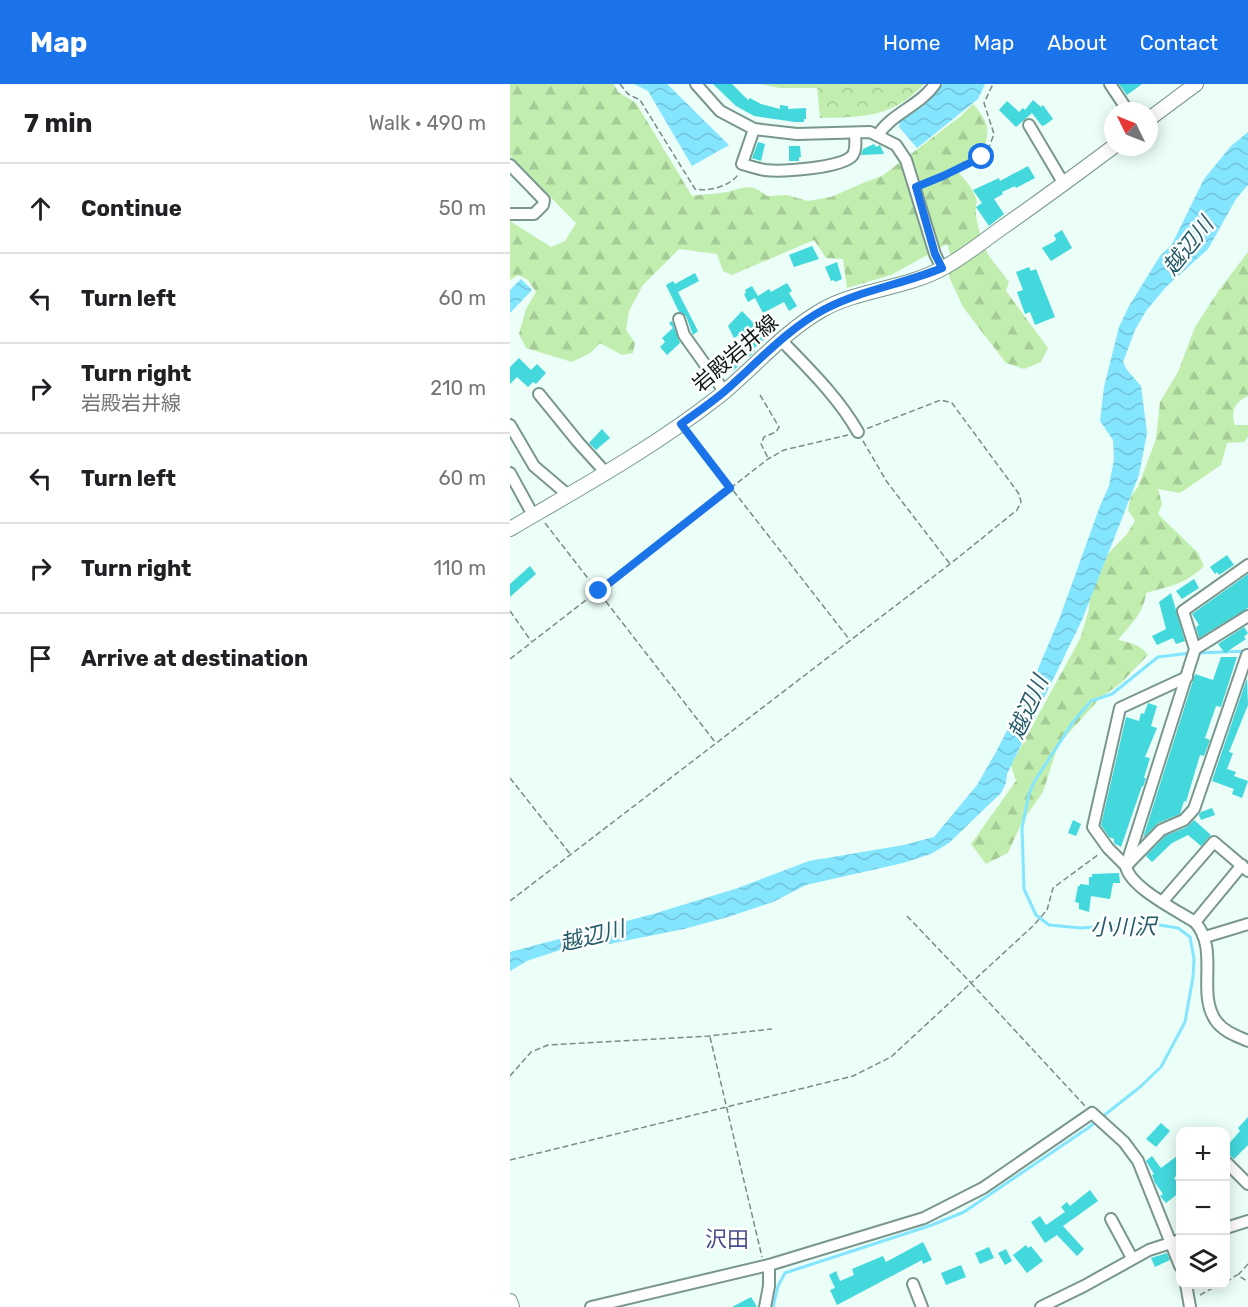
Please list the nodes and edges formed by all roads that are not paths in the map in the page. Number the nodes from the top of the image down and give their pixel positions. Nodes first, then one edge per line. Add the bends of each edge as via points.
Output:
1 (696, 84) edge
2 (935, 84) edge
3 (1110, 84) edge
4 (1196, 84) edge
5 (1122, 102) edge
6 (1158, 112) edge
7 (1029, 125) dead end
8 (754, 129) junction
9 (855, 133) junction
10 (879, 135) junction
11 (1104, 154) edge
12 (510, 165) edge
13 (1064, 184) junction
14 (510, 214) edge
15 (942, 268) junction
16 (679, 319) dead end
17 (782, 340) junction
18 (724, 392) junction
19 (539, 394) dead end
20 (510, 426) edge
21 (858, 432) road end
22 (606, 472) junction
23 (510, 473) edge
24 (568, 495) junction
25 (535, 514) junction
26 (510, 529) edge
27 (1248, 565) edge
28 (1248, 616) edge
29 (1195, 649) junction
30 (1247, 655) edge
31 (1187, 677) junction
32 (1126, 866) junction
33 (1245, 868) edge
34 (1162, 902) junction
35 (1195, 922) junction
36 (1248, 924) edge
37 (1205, 937) junction
38 (1248, 1041) edge
39 (1230, 1166) edge
40 (1248, 1184) edge
41 (1111, 1219) dead end
42 (1248, 1221) edge
43 (1230, 1227) edge
44 (1176, 1241) edge
45 (1132, 1258) junction
46 (767, 1265) junction
47 (913, 1284) dead end
48 (1187, 1289) edge
49 (510, 1301) edge
50 (1190, 1304) edge
51 (512, 1307) edge
52 (591, 1307) edge
53 (765, 1307) edge
54 (922, 1307) edge
55 (1041, 1307) edge

1 - 8 street via 720,111
2 - 10 street via 885,125
3 - 5 street
4 - 6 main road
7 - 13 street
8 - 9 street via 797,135
8 - 9 street via 742,164 764,170 791,171 844,161 853,155
9 - 10 street
10 - 15 street via 901,149
11 - 13 main road, 岩殿岩井線
12 - 14 street via 544,200 534,214
13 - 15 main road, 岩殿岩井線
15 - 17 main road, 岩殿岩井線 via 838,303 802,323
16 - 18 street via 684,335
17 - 18 main road, 岩殿岩井線
17 - 21 street via 827,387
18 - 22 main road, 岩殿岩井線
19 - 22 street
20 - 24 street via 534,466
22 - 24 main road, 岩殿岩井線
23 - 25 street
24 - 25 main road, 岩殿岩井線
25 - 26 main road, 岩殿岩井線
27 - 29 street via 1183,611
28 - 29 street
29 - 31 street
30 - 32 street via 1194,809 1184,820 1161,830
31 - 32 street
31 - 32 street via 1120,708 1093,827
32 - 34 street via 1132,878
33 - 34 street via 1214,842
33 - 35 street
34 - 35 street
35 - 37 street
36 - 37 street
37 - 38 street via 1212,1013 1222,1027
39 - 40 street
41 - 45 street
42 - 43 street
44 - 45 street
44 - 46 street via 1138,1161 1124,1142 1092,1113 983,1188 933,1214
45 - 55 street
46 - 52 street
46 - 53 street
47 - 54 street
48 - 50 street
49 - 51 main road

